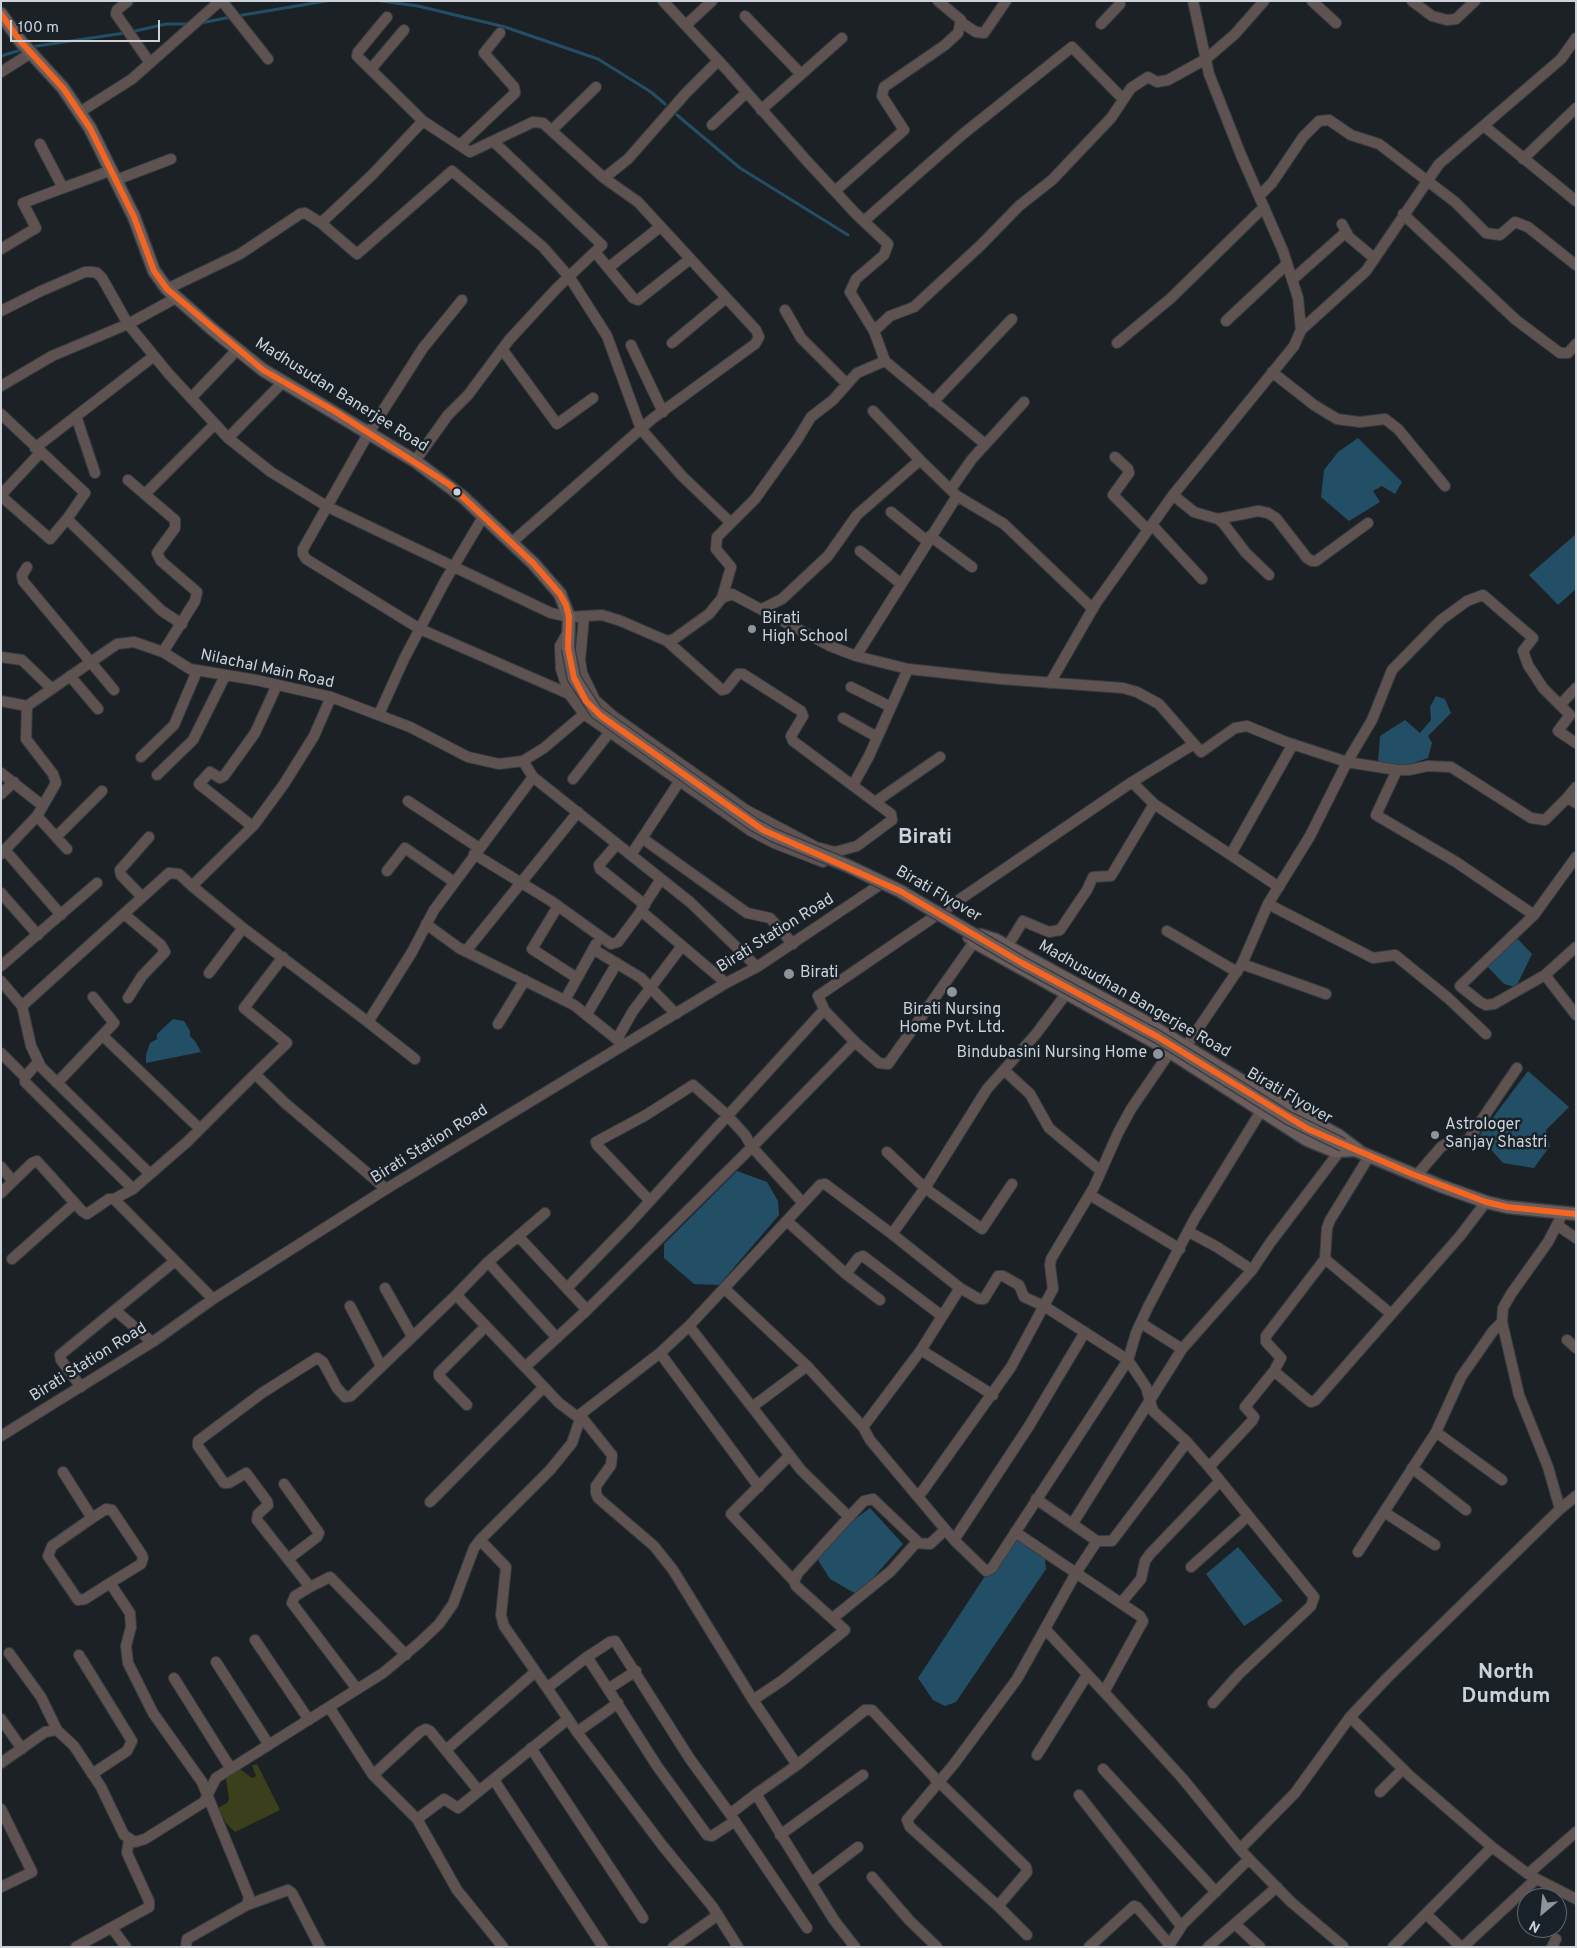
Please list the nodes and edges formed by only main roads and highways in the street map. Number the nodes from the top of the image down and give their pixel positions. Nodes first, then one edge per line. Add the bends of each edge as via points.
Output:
1 (1, 14) edge
2 (569, 617) joint
3 (1178, 1052) junction
4 (1341, 1149) junction
5 (1358, 1150) junction
6 (1576, 1214) edge

1 - 2 main road, Madhusudan Banerjee Road via 80,112 134,217 154,271 172,294 237,350 283,382 416,461 450,485 534,564 560,594
2 - 4 main road, Birati Flyover, bridge via 568,648 574,678 596,712 753,824 900,890 1022,963 1158,1037
3 - 3 main road, Madhusudhan Bangerjee Road via 996,940 982,935 974,942
3 - 4 main road, Madhusudhan Bangerjee Road via 1307,1140
3 - 5 main road, Madhusudhan Bangerjee Road via 1265,1095 1338,1135
4 - 5 main road, Birati Flyover
5 - 6 main road, Madhusudhan Bangerjee Road via 1486,1202 1560,1219

